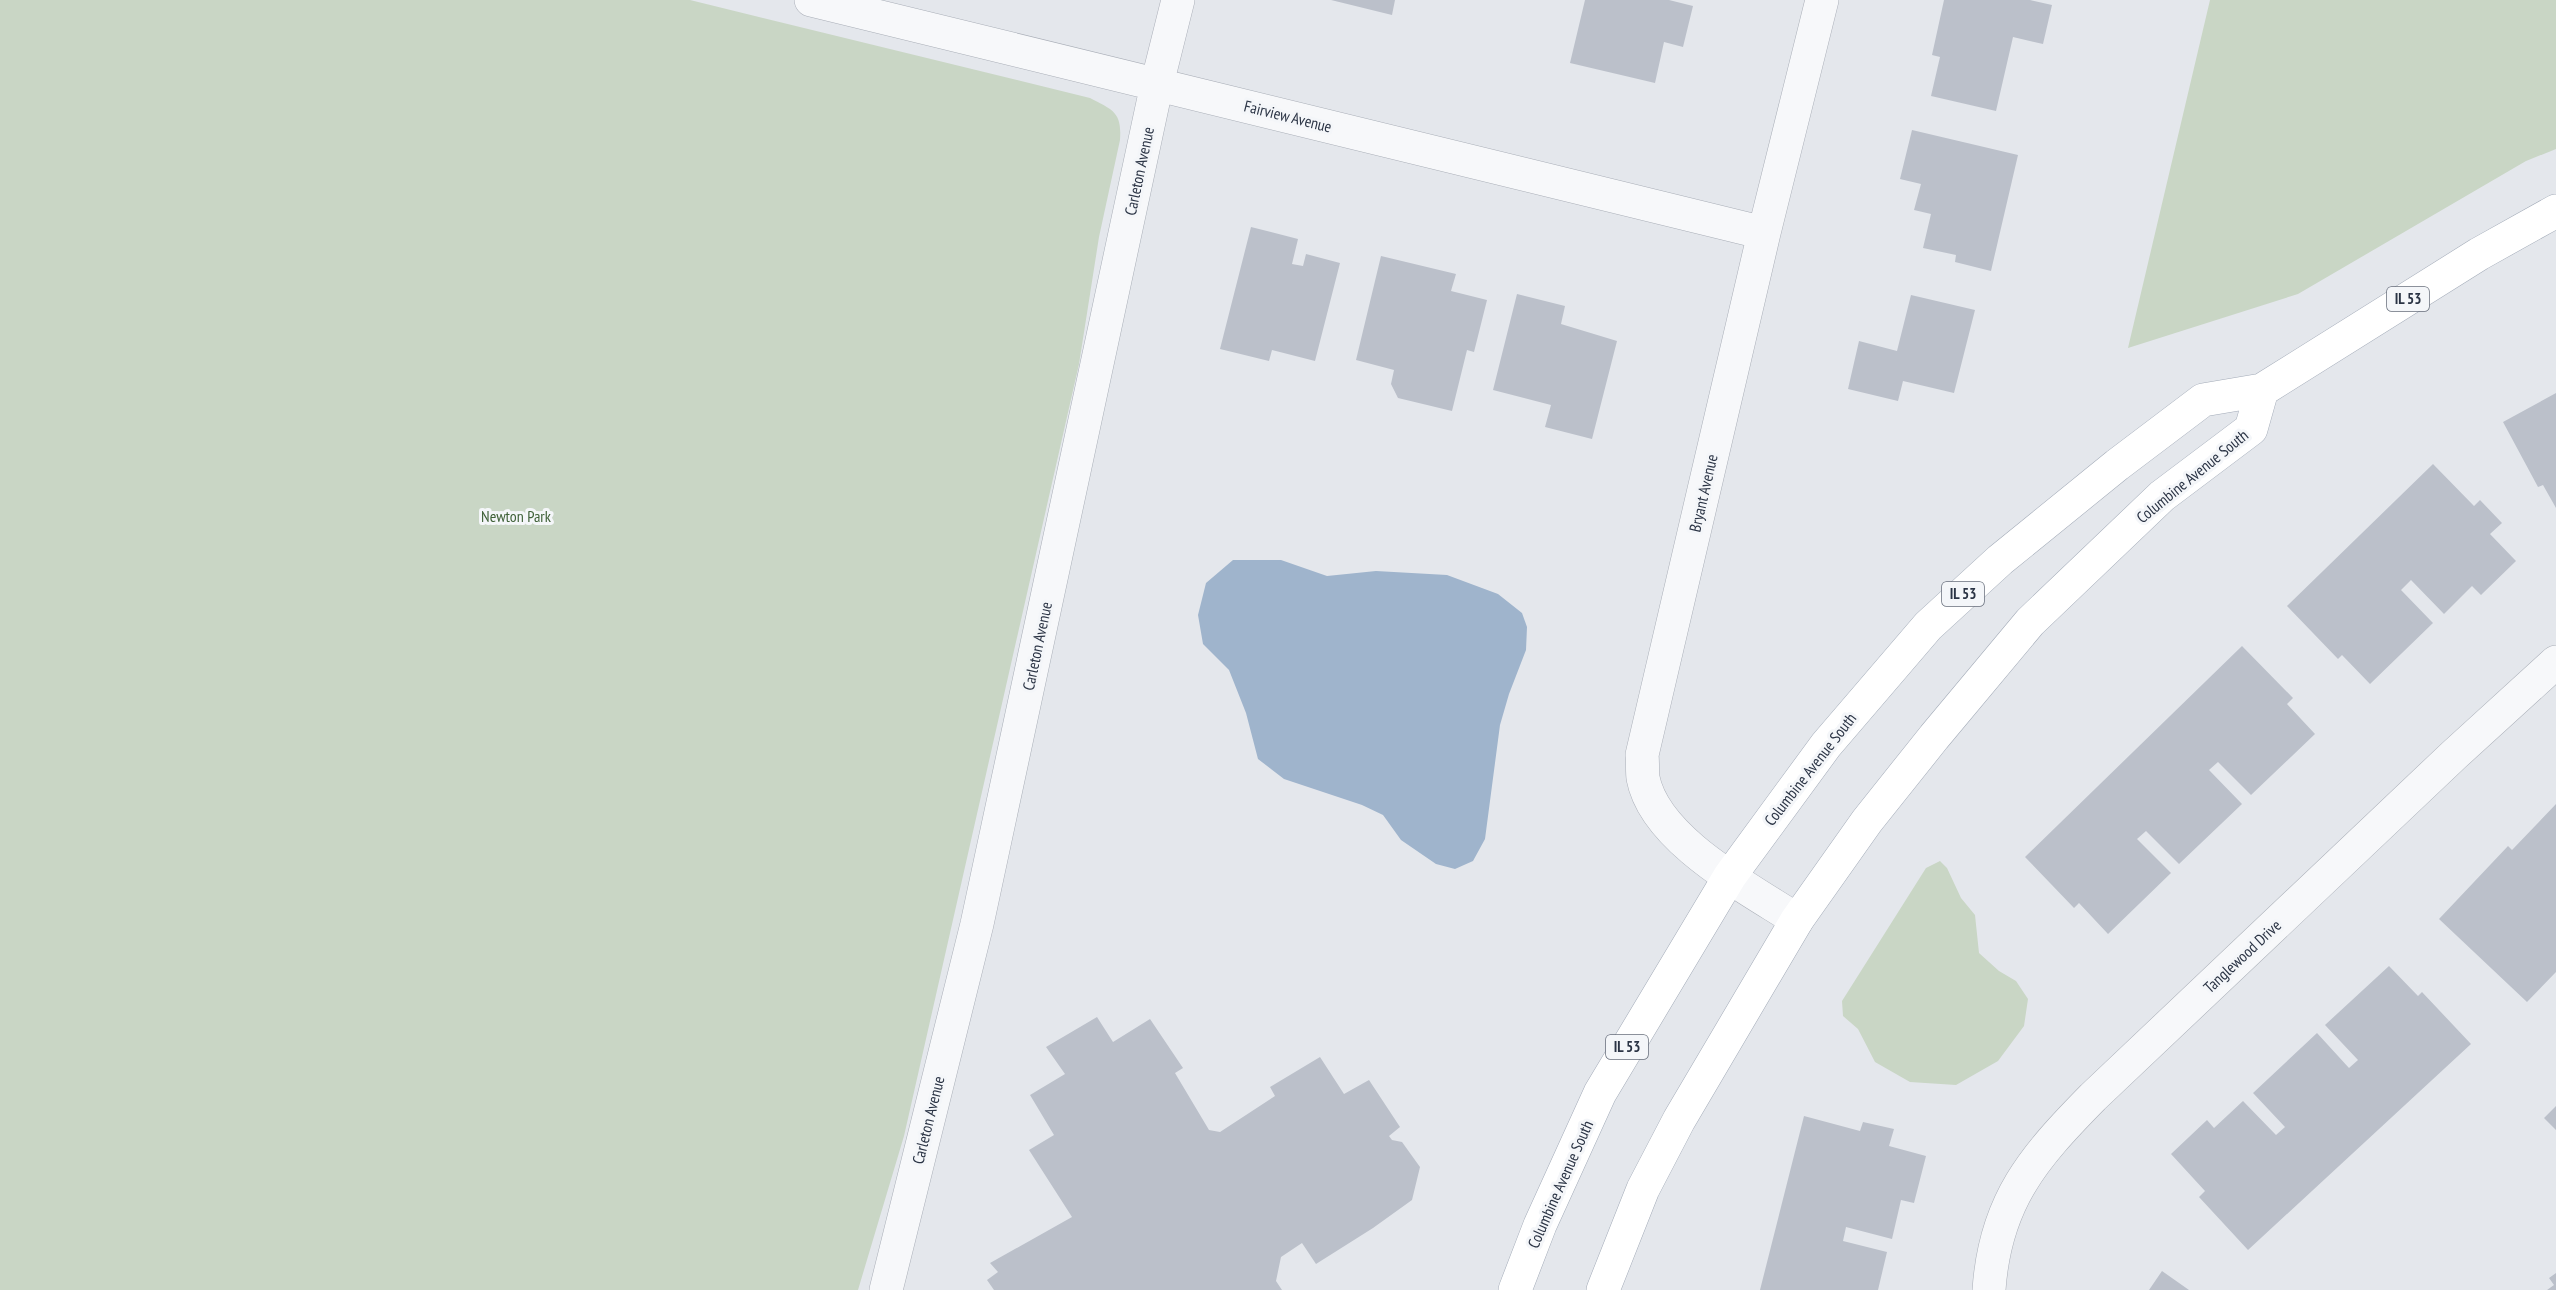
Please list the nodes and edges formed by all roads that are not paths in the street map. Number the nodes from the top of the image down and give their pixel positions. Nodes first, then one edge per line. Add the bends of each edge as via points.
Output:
1 (811, 0) edge
2 (1179, 0) edge
3 (1822, 0) edge
4 (1157, 84) junction
5 (2556, 211) edge
6 (1764, 233) junction
7 (2262, 390) junction
8 (2556, 662) edge
9 (1730, 876) junction
10 (1797, 920) junction
11 (886, 1290) edge
12 (1515, 1290) edge
13 (1603, 1290) edge
14 (1989, 1290) edge

1 - 4 street, Fairview Avenue
2 - 4 street, Carleton Avenue
3 - 6 street, Bryant Avenue
4 - 6 street, Fairview Avenue
4 - 11 street, Carleton Avenue via 977,924
5 - 7 main road, Columbine Avenue South / IL 53 via 2479,254
6 - 9 street, Bryant Avenue via 1642,755 1643,779 1657,811 1685,844
7 - 9 main road, Columbine Avenue South / IL 53 via 2204,400 1992,567 1928,626 1872,690 1826,745
7 - 10 main road, Columbine Avenue South via 2251,429 2162,496 2030,622 1868,820
8 - 14 street, Tanglewood Drive via 2048,1143 2023,1177 2008,1209 1996,1244
9 - 10 street, Bryant Avenue
9 - 12 main road, Columbine Avenue South / IL 53 via 1600,1093
10 - 13 main road, Columbine Avenue South via 1648,1179

